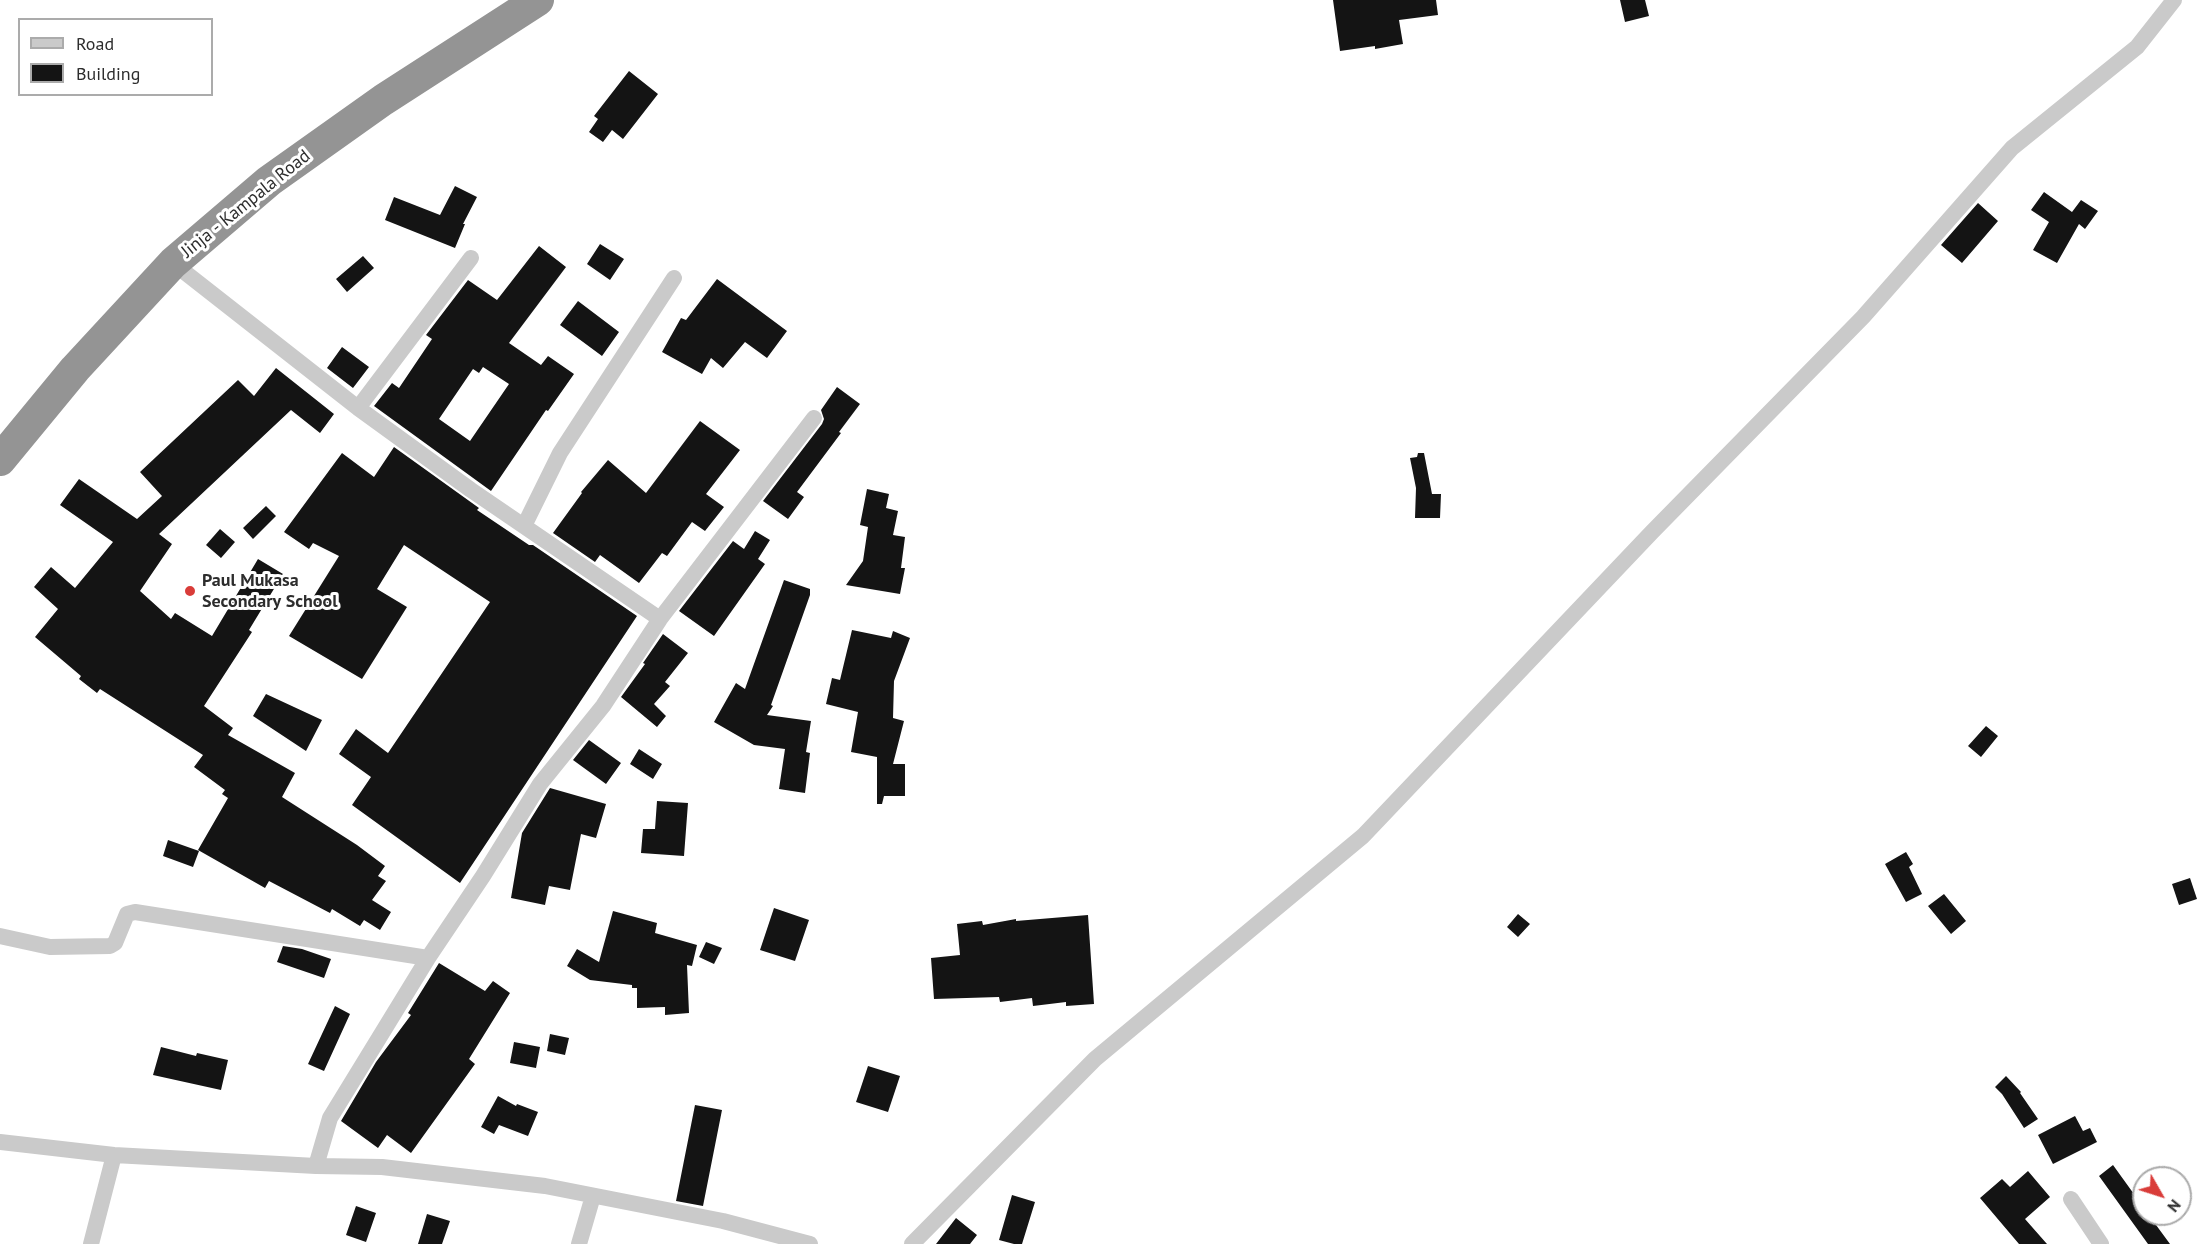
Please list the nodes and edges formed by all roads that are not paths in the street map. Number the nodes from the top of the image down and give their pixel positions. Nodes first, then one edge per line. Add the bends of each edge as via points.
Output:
1 (537, 0) edge
2 (2174, 0) edge
3 (471, 258) dead end
4 (173, 263) junction
5 (674, 278) dead end
6 (358, 408) junction
7 (814, 418) dead end
8 (0, 460) edge
9 (524, 526) junction
10 (660, 620) junction
11 (0, 936) edge
12 (428, 958) junction
13 (0, 1142) edge
14 (114, 1155) junction
15 (316, 1166) junction
16 (593, 1196) junction
17 (2071, 1199) dead end
18 (91, 1244) edge
19 (579, 1244) edge
20 (810, 1244) edge
21 (912, 1244) edge
22 (2101, 1244) edge

1 - 4 highway, Jinja - Kampala Road via 383,100 269,181
2 - 21 street via 2137,47 2012,148 1863,317 1363,836 1095,1059
3 - 6 street
4 - 6 street
4 - 8 highway, Jinja - Kampala Road via 75,369
5 - 9 street via 560,453
6 - 9 street
7 - 10 street
9 - 10 street
10 - 12 street via 603,706 540,784
11 - 12 street via 50,947 110,946 115,943 127,914 135,912
12 - 15 street via 330,1118
13 - 14 street
14 - 15 street
14 - 18 street
15 - 16 street via 382,1167 545,1186
16 - 19 street
16 - 20 street via 723,1221
17 - 22 street

